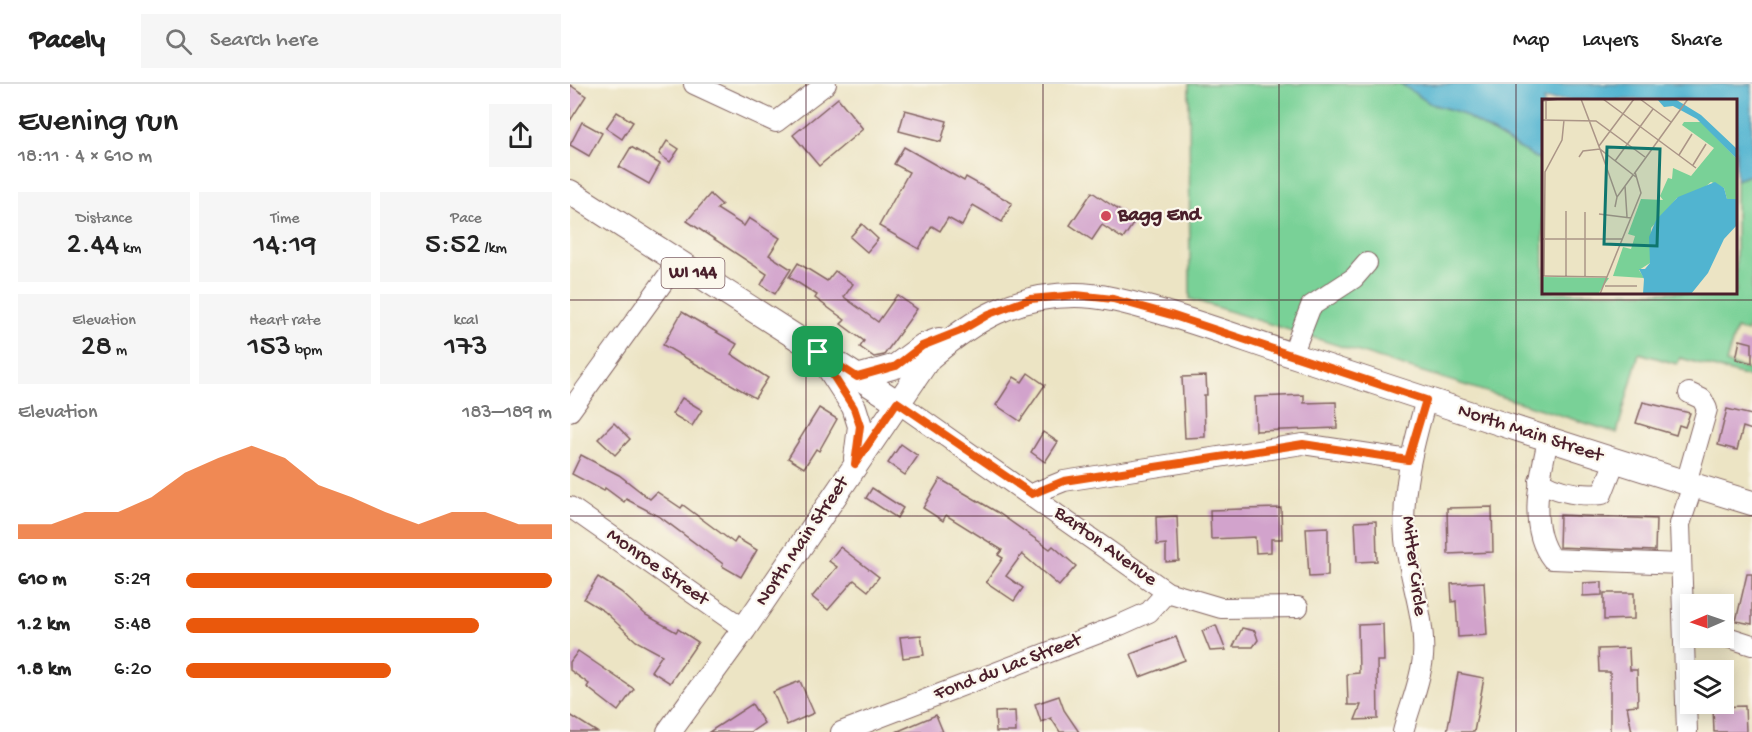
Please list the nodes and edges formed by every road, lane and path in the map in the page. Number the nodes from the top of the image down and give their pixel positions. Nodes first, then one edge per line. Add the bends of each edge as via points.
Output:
1 (694, 84) edge
2 (826, 84) edge
3 (725, 91) edge
4 (570, 192) edge
5 (677, 263) junction
6 (1367, 263) dead end
7 (960, 331) junction
8 (818, 352) junction
9 (1292, 355) junction
10 (857, 377) junction
11 (1689, 393) dead end
12 (1426, 400) junction
13 (897, 402) junction
14 (570, 411) edge
15 (1548, 440) junction
16 (1408, 460) junction
17 (1615, 461) junction
18 (855, 464) junction
19 (1539, 481) junction
20 (1689, 484) junction
21 (1032, 494) junction
22 (1752, 503) edge
23 (570, 507) edge
24 (1681, 564) junction
25 (1167, 592) junction
26 (1684, 594) edge
27 (1298, 607) dead end
28 (744, 629) junction
29 (1734, 639) edge
30 (1752, 645) edge
31 (1687, 648) edge
32 (669, 732) edge
33 (841, 732) edge
34 (1403, 732) edge
35 (1687, 732) edge

1 - 3 street
2 - 3 street via 776,122
4 - 5 main road, Barton Avenue / WI 144
5 - 8 main road, Barton Avenue / WI 144
5 - 14 street
6 - 9 street via 1354,278 1311,306
7 - 9 main road, North Main Street via 989,314 1030,299 1076,295 1142,307
7 - 10 main road via 922,346 896,366
7 - 13 main road, North Main Street via 929,358
8 - 10 main road, Barton Avenue / WI 144
8 - 18 main road via 854,408 860,426
9 - 12 main road, North Main Street
10 - 13 main road, Barton Avenue / WI 144
11 - 20 street via 1702,399 1707,410
12 - 15 main road, North Main Street
12 - 16 street, Mitter Circle
13 - 18 main road, North Main Street
13 - 21 street, Barton Avenue
15 - 17 main road, North Main Street
15 - 19 street
16 - 21 street via 1303,444 1064,481
16 - 34 street, Mitter Circle via 1406,539 1423,659
17 - 19 street via 1602,494 1552,488
17 - 20 main road, North Main Street
18 - 28 main road, North Main Street
19 - 24 street via 1542,546 1552,560
20 - 22 main road, North Main Street
20 - 24 street via 1680,524
21 - 25 street, Barton Avenue
23 - 28 street, Monroe Street
24 - 26 street
25 - 27 street, Barton Avenue via 1221,608
25 - 33 street, Fond du Lac Street via 1149,612 1120,625
28 - 32 main road, North Main Street
29 - 30 street
31 - 35 street

